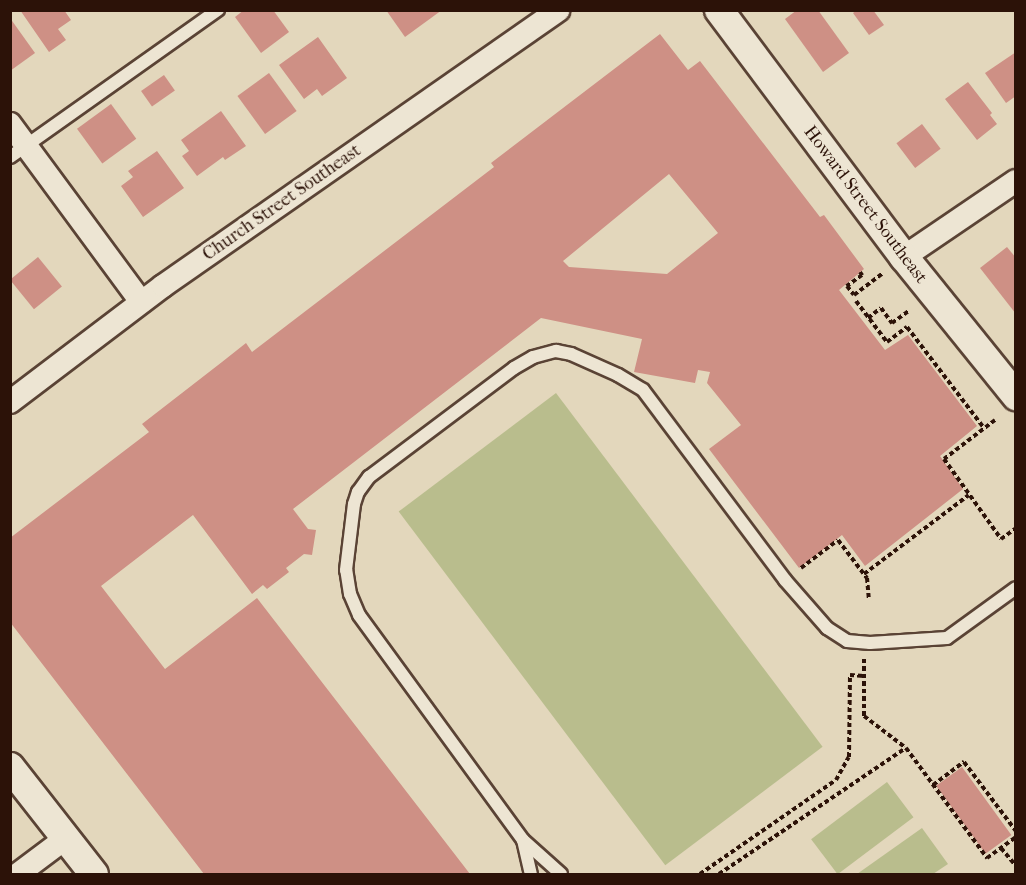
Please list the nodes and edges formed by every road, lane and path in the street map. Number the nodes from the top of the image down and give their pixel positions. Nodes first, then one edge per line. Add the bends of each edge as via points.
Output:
1 (218, 10) edge
2 (558, 10) edge
3 (719, 10) edge
4 (10, 124) edge
5 (18, 151) edge
6 (1016, 181) edge
7 (893, 266) junction
8 (860, 272) dead end
9 (856, 301) dead end
10 (141, 302) junction
11 (910, 310) dead end
12 (868, 318) junction
13 (1016, 396) edge
14 (10, 402) edge
15 (995, 420) dead end
16 (984, 428) junction
17 (969, 495) junction
18 (1016, 528) edge
19 (864, 574) junction
20 (785, 580) junction
21 (1016, 588) edge
22 (869, 599) dead end
23 (906, 748) junction
24 (10, 766) edge
25 (933, 785) junction
26 (1016, 831) edge
27 (1016, 837) edge
28 (66, 838) junction
29 (523, 840) junction
30 (1001, 848) junction
31 (1016, 866) edge
32 (18, 874) edge
33 (94, 874) edge
34 (531, 874) edge
35 (561, 874) edge
36 (700, 874) edge
37 (719, 874) edge

1 - 5 lane
2 - 10 street, Church Street Southeast
3 - 7 street, Howard Street Southeast
4 - 5 street
5 - 10 street
6 - 7 street
7 - 8 path via 854,295 847,286 862,275
7 - 13 street, Howard Street Southeast
9 - 12 path
10 - 14 street, Church Street Southeast
11 - 12 path via 892,323 881,308
12 - 16 path via 887,342 907,327
15 - 16 path
16 - 17 path via 944,459
17 - 18 path via 1001,539
17 - 19 path
19 - 20 path via 838,540
19 - 22 path
20 - 21 lane via 826,628 847,641 870,644 947,638
20 - 29 lane via 643,390 571,354 556,351 514,368 369,477 354,504 346,570 359,615
23 - 25 path
23 - 36 path via 864,716 864,675 850,675 849,757 836,780
23 - 37 path
24 - 28 street
25 - 26 path via 964,762
25 - 30 path via 987,858
27 - 30 path
28 - 32 street
28 - 33 street
29 - 34 lane
29 - 35 lane
30 - 31 path

